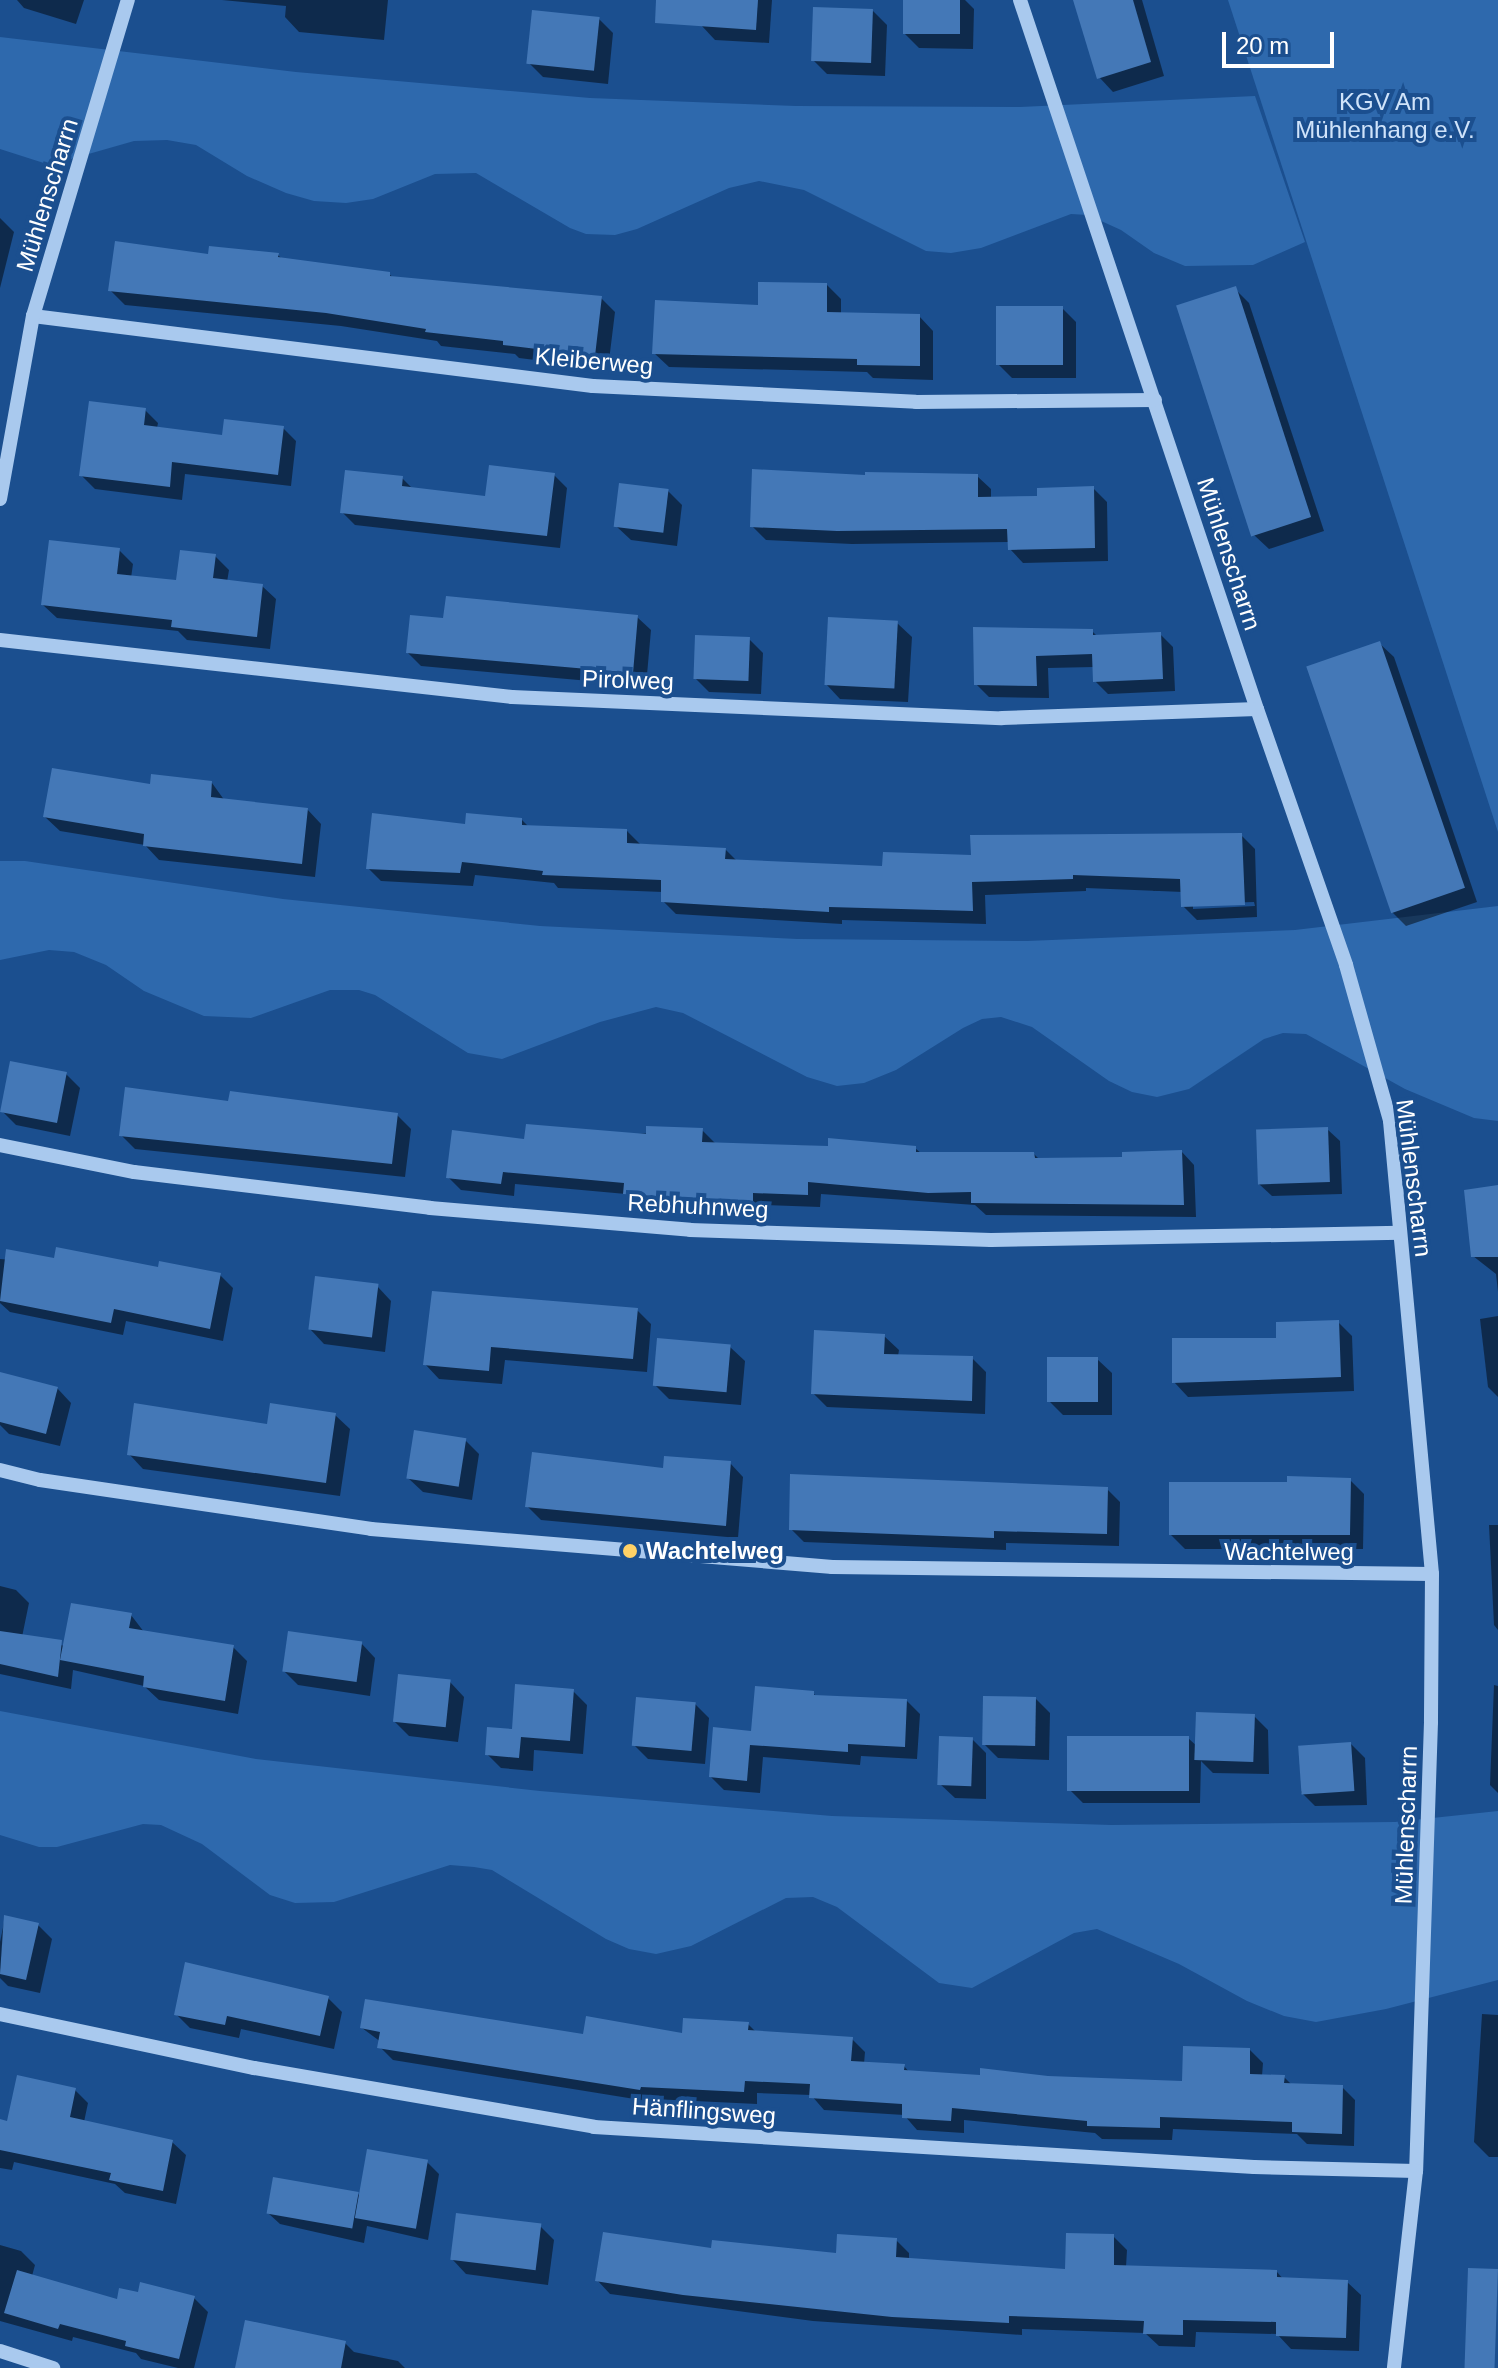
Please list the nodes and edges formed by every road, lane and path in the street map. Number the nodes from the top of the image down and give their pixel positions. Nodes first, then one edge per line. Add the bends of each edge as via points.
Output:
1 (128, 0) edge
2 (1020, 0) edge
3 (33, 316) junction
4 (1155, 400) junction
5 (0, 499) edge
6 (0, 640) edge
7 (1257, 709) junction
8 (0, 1145) edge
9 (1400, 1233) junction
10 (0, 1470) edge
11 (1432, 1574) junction
12 (0, 2014) edge
13 (1416, 2171) junction
14 (0, 2351) edge
15 (53, 2368) edge
16 (1394, 2368) edge

1 - 3 street, Mühlenscharrn
2 - 4 street, Mühlenscharrn
3 - 4 street, Kleiberweg via 593,386 916,402
3 - 5 street, Mühlenscharrn
4 - 7 street, Mühlenscharrn
6 - 7 street, Pirolweg via 512,697 1002,718
7 - 9 street, Mühlenscharrn via 1346,965 1390,1121
8 - 9 street, Rebhuhnweg via 134,1172 430,1208 690,1230 991,1240
9 - 11 street, Mühlenscharrn
10 - 11 street, Wachtelweg via 371,1529 832,1567
11 - 13 street, Mühlenscharrn
12 - 13 street, Hänflingsweg via 254,2068 594,2127 1254,2167
13 - 16 street, Mühlenscharrn
14 - 15 street

